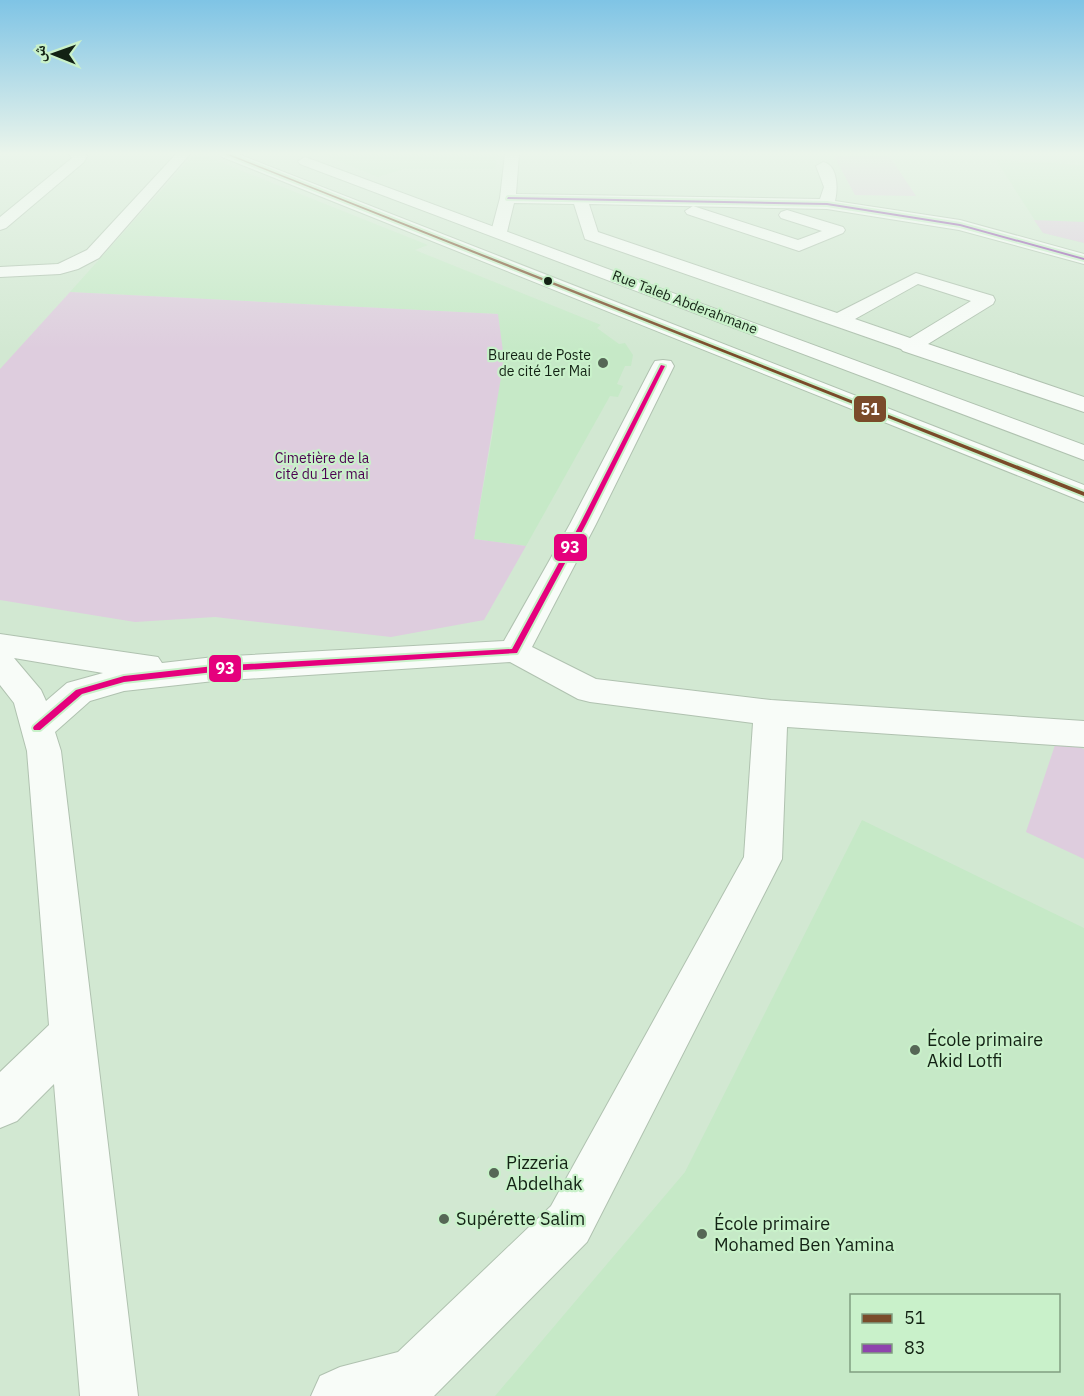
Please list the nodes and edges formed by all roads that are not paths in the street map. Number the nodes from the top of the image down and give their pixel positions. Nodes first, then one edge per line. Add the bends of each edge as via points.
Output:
1 (124, 219) edge
2 (391, 219) edge
3 (464, 219) edge
4 (502, 219) edge
5 (586, 219) edge
6 (805, 219) edge
7 (923, 219) edge
8 (720, 220) edge
9 (499, 232) junction
10 (1084, 259) edge
11 (0, 272) edge
12 (837, 321) junction
13 (910, 347) junction
14 (663, 366) dead end
15 (1084, 405) edge
16 (1084, 453) edge
17 (1084, 494) edge
18 (0, 645) edge
19 (514, 651) junction
20 (0, 663) edge
21 (214, 669) junction
22 (771, 713) junction
23 (37, 728) junction
24 (1084, 734) edge
25 (71, 1036) junction
26 (0, 1104) edge
27 (109, 1396) edge
28 (340, 1396) edge

1 - 11 street via 93,254 73,267 44,272
2 - 17 street, Rue Taleb Abderahmane
3 - 9 street, Rue Taleb Abderahmane
4 - 9 street
5 - 12 street via 591,235
6 - 8 street via 837,230 799,246
7 - 10 street via 960,225
9 - 16 street, Rue Taleb Abderahmane
12 - 13 street
12 - 13 street via 916,278 986,300
13 - 15 street
14 - 19 street
18 - 21 street via 104,662
19 - 21 street
19 - 22 street via 590,690
20 - 23 street via 29,699
21 - 23 street via 124,679 79,692
22 - 24 street
22 - 28 street via 763,859 569,1224 414,1376
23 - 25 street via 44,751
25 - 26 street
25 - 27 street

